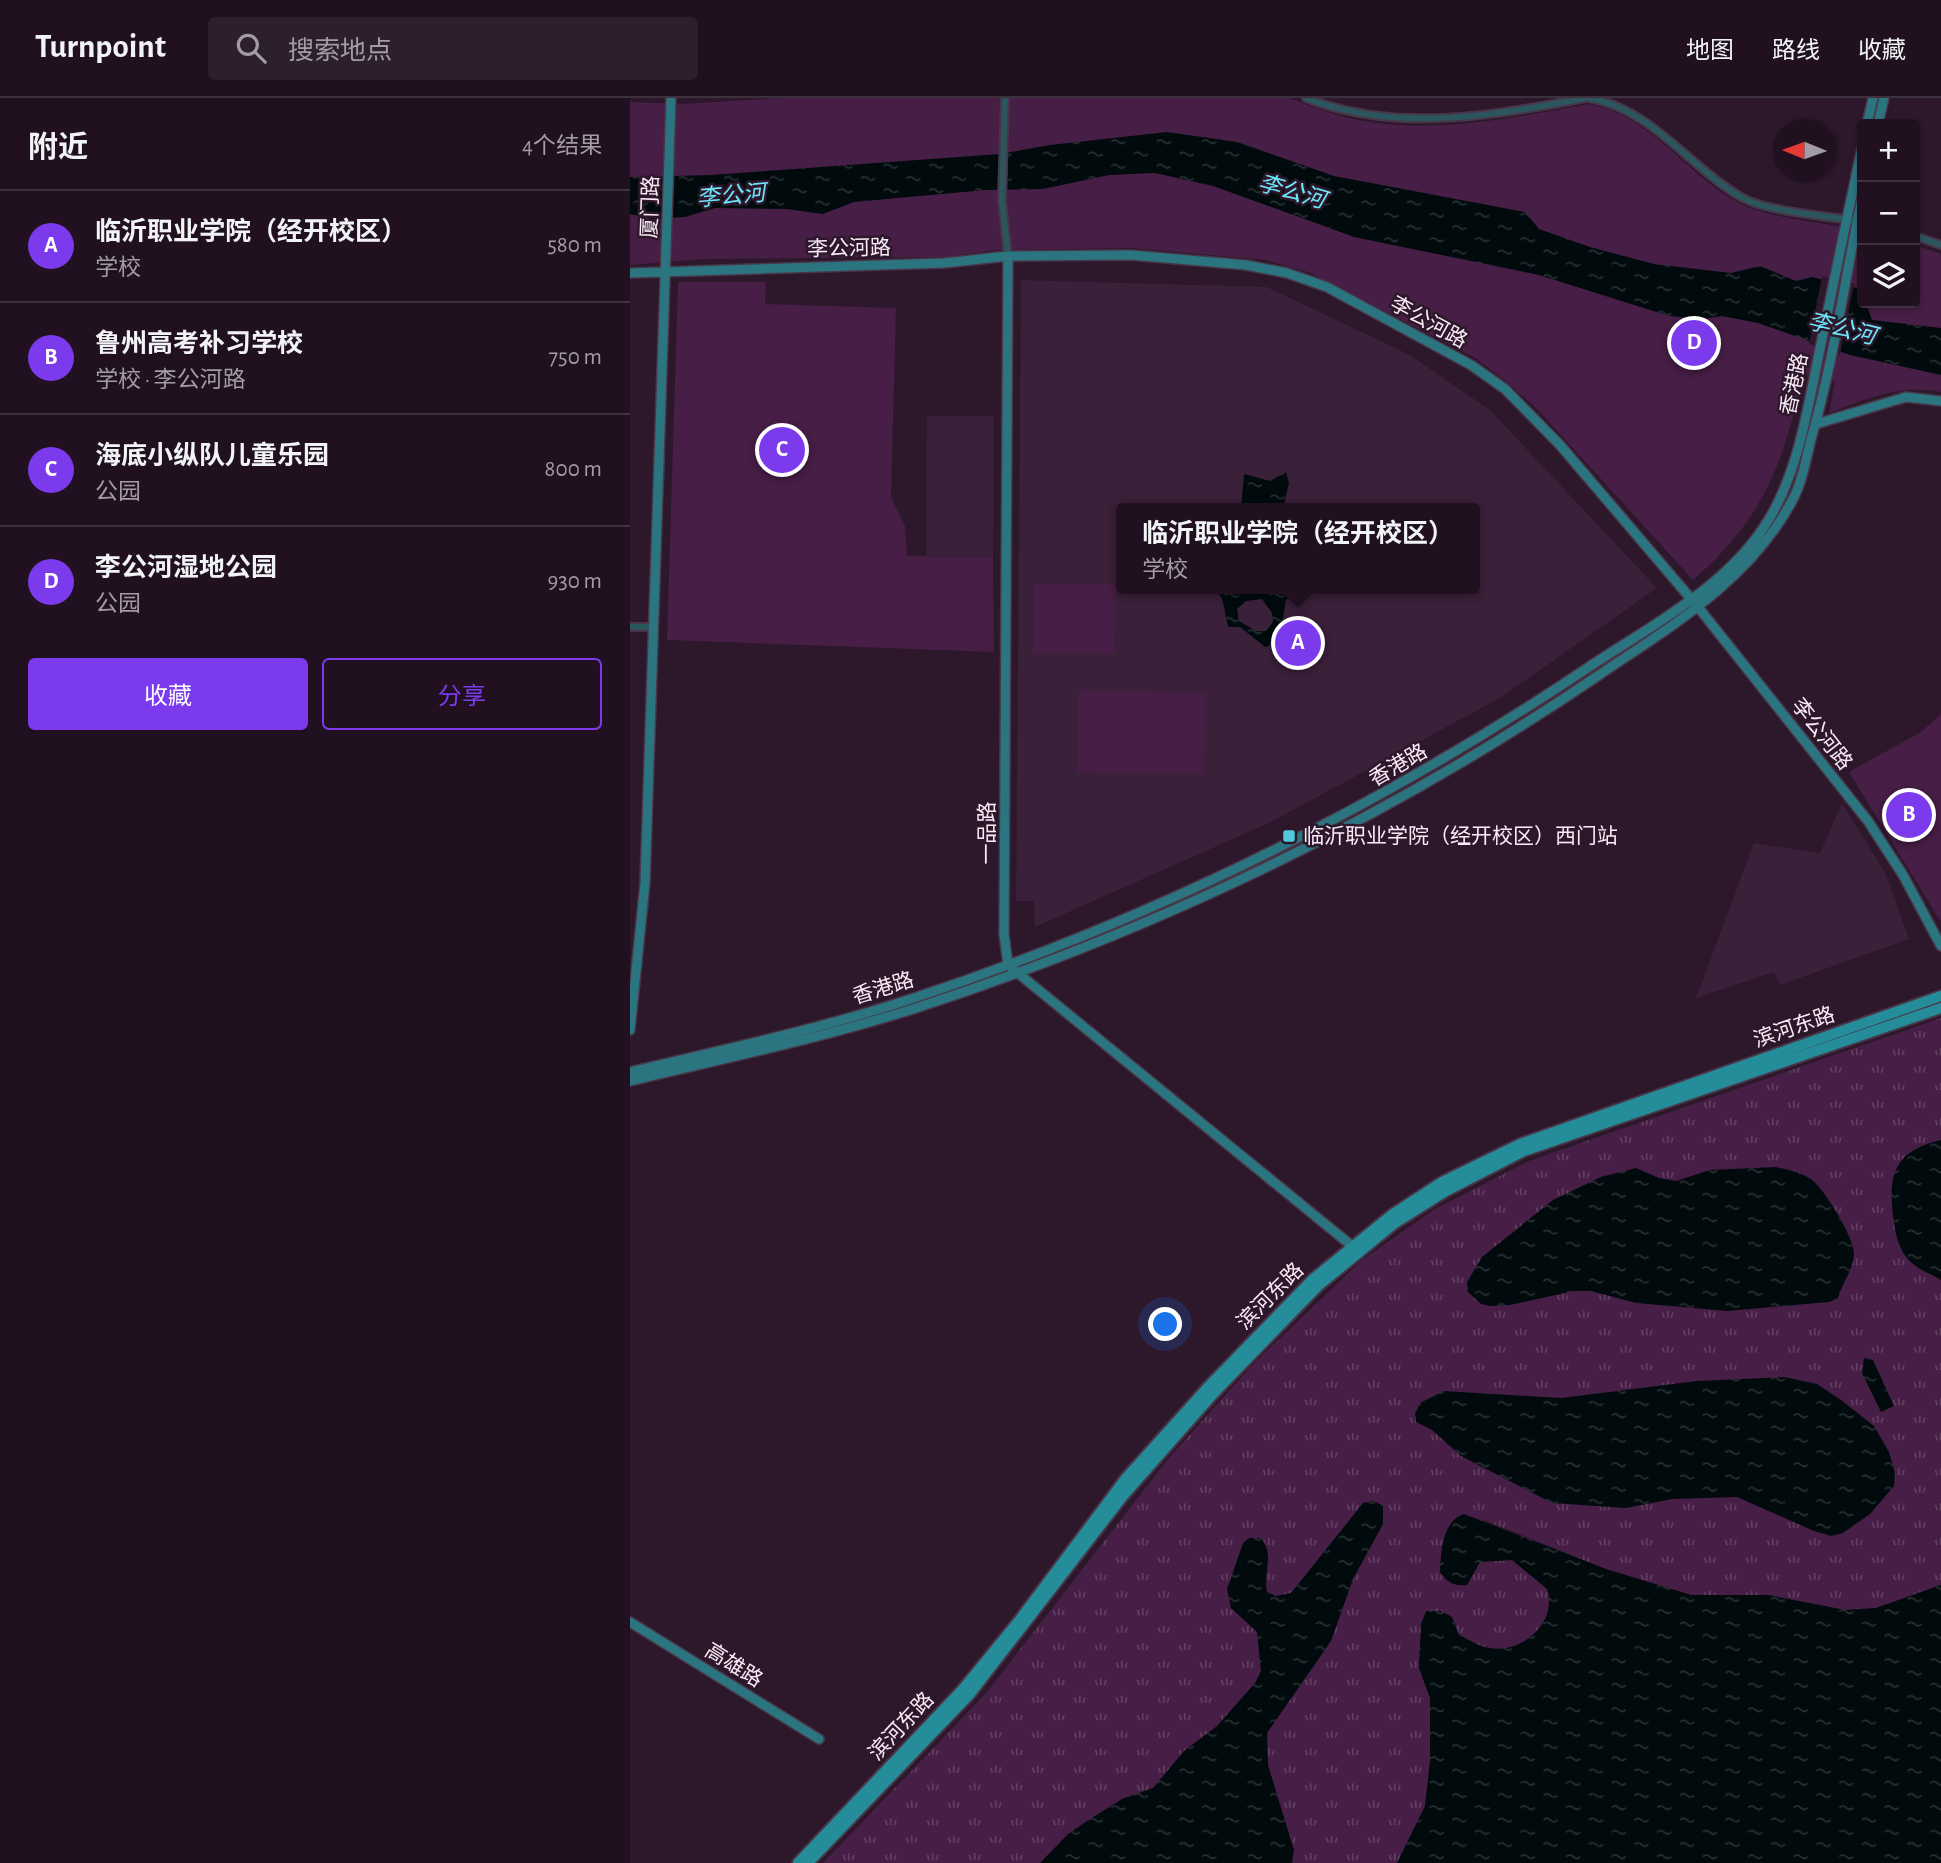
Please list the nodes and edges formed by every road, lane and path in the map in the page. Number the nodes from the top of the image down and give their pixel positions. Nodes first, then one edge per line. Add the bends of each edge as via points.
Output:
1 (671, 98) edge
2 (681, 98) edge
3 (1005, 98) edge
4 (1306, 98) edge
5 (1587, 98) edge
6 (1873, 98) edge
7 (1884, 98) edge
8 (1868, 119) edge
9 (1879, 119) edge
10 (1857, 171) edge
11 (1847, 218) junction
12 (1857, 220) edge
13 (1857, 232) edge
14 (1920, 238) edge
15 (1941, 245) edge
16 (1008, 257) junction
17 (666, 270) junction
18 (630, 273) edge
19 (1941, 401) edge
20 (1816, 424) junction
21 (1691, 599) junction
22 (1698, 607) junction
23 (630, 627) edge
24 (652, 627) junction
25 (1941, 946) edge
26 (1008, 965) junction
27 (1018, 973) junction
28 (1941, 996) edge
29 (1941, 1008) edge
30 (630, 1030) edge
31 (630, 1072) edge
32 (630, 1081) edge
33 (1352, 1246) junction
34 (630, 1622) edge
35 (819, 1739) dead end
36 (798, 1863) edge
37 (808, 1863) edge

1 - 2 street
1 - 17 street, 厦门路
3 - 16 street via 1002,200
4 - 5 street via 1344,110 1407,118 1492,114
5 - 11 street via 1608,101 1636,115 1743,199
6 - 8 street
7 - 9 street
10 - 11 street, 香港路
11 - 12 street
11 - 21 street, 香港路 via 1814,377 1783,496 1742,556
13 - 20 street, 香港路
14 - 15 street
16 - 17 street, 李公河路 via 944,263
16 - 21 street, 李公河路 via 1186,259 1287,273 1327,287 1471,365 1506,389 1560,445
16 - 26 street, 一品路 via 1004,920
17 - 18 street, 李公河路
17 - 24 street, 厦门路
19 - 20 street via 1906,397
20 - 22 street, 香港路 via 1794,498 1772,533 1750,562
21 - 22 street, 李公河路
21 - 26 street, 香港路 via 1503,725 1364,805 1151,907
22 - 25 street, 李公河路 via 1868,821
22 - 27 street, 香港路 via 1510,736 1362,819 1227,887
23 - 24 street
24 - 30 street, 厦门路 via 645,883
26 - 27 street
26 - 31 street, 香港路 via 911,999
27 - 32 street, 香港路 via 800,1041
27 - 33 street
28 - 33 main road, 滨河东路 via 1520,1144 1442,1182
29 - 37 main road, 滨河东路 via 1524,1152 1395,1223 1318,1286 1214,1393 1123,1496 970,1693
33 - 36 main road, 滨河东路 via 1259,1333 1126,1478 963,1689
34 - 35 street, 高雄路

